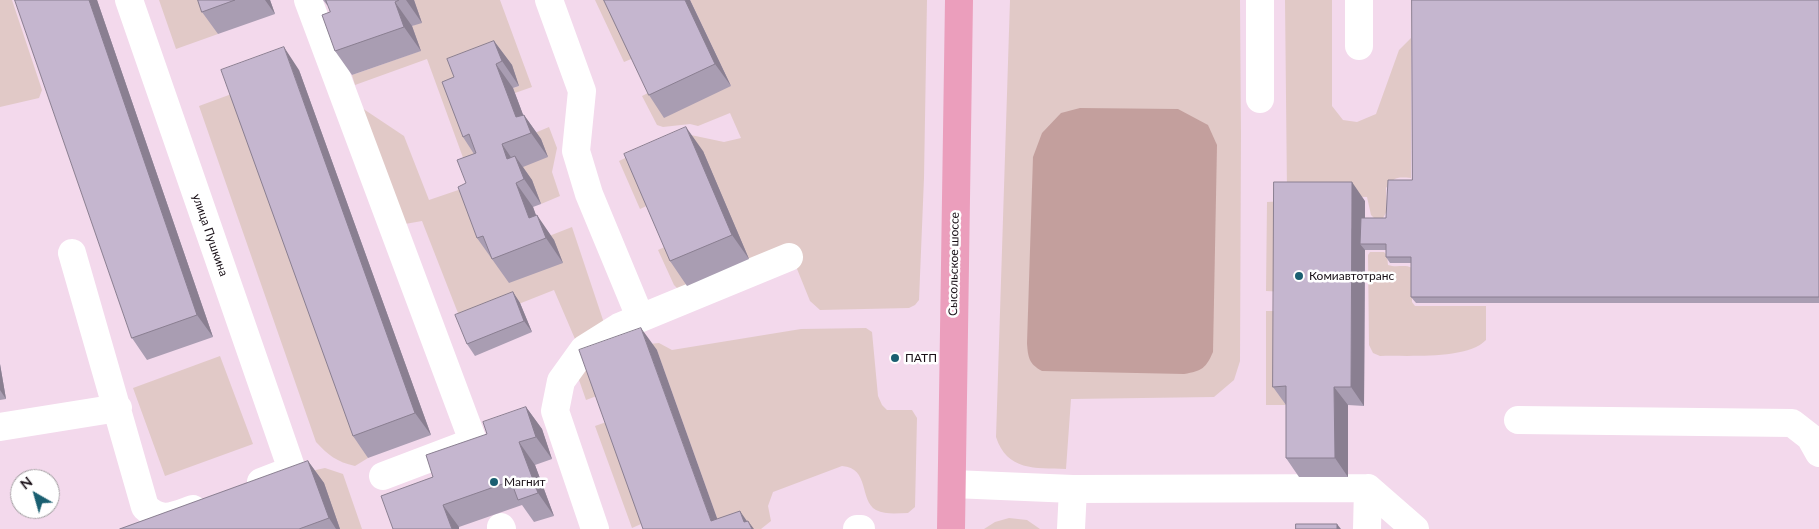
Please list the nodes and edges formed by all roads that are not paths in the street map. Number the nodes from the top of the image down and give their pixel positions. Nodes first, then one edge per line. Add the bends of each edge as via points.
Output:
1 (129, 0) edge
2 (308, 0) edge
3 (549, 0) edge
4 (959, 0) edge
5 (1260, 0) edge
6 (1358, 0) edge
7 (1358, 46) dead end
8 (1260, 99) dead end
9 (72, 254) dead end
10 (789, 257) dead end
11 (640, 317) junction
12 (118, 408) junction
13 (1518, 420) dead end
14 (0, 427) edge
15 (500, 431) edge
16 (473, 442) junction
17 (1819, 453) edge
18 (383, 476) dead end
19 (953, 484) junction
20 (1368, 488) junction
21 (1072, 489) junction
22 (172, 517) junction
23 (591, 528) edge
24 (138, 529) edge
25 (951, 529) edge
26 (1071, 529) edge
27 (1367, 529) edge
28 (1415, 529) edge

1 - 22 street, улица Пушкина via 292,470
2 - 16 street
3 - 11 street via 582,91 576,151 589,194
4 - 19 main road, Сысольское шоссе
5 - 8 street
6 - 7 street
9 - 12 street
10 - 11 street
11 - 23 street via 619,326 584,349 561,381 545,414
12 - 14 street
12 - 22 street via 145,507 154,515
13 - 17 street via 1792,423 1810,437
15 - 16 street
16 - 18 street
19 - 21 street
19 - 25 main road, Сысольское шоссе
20 - 21 street
20 - 27 street
20 - 28 street
21 - 26 street
22 - 24 street

